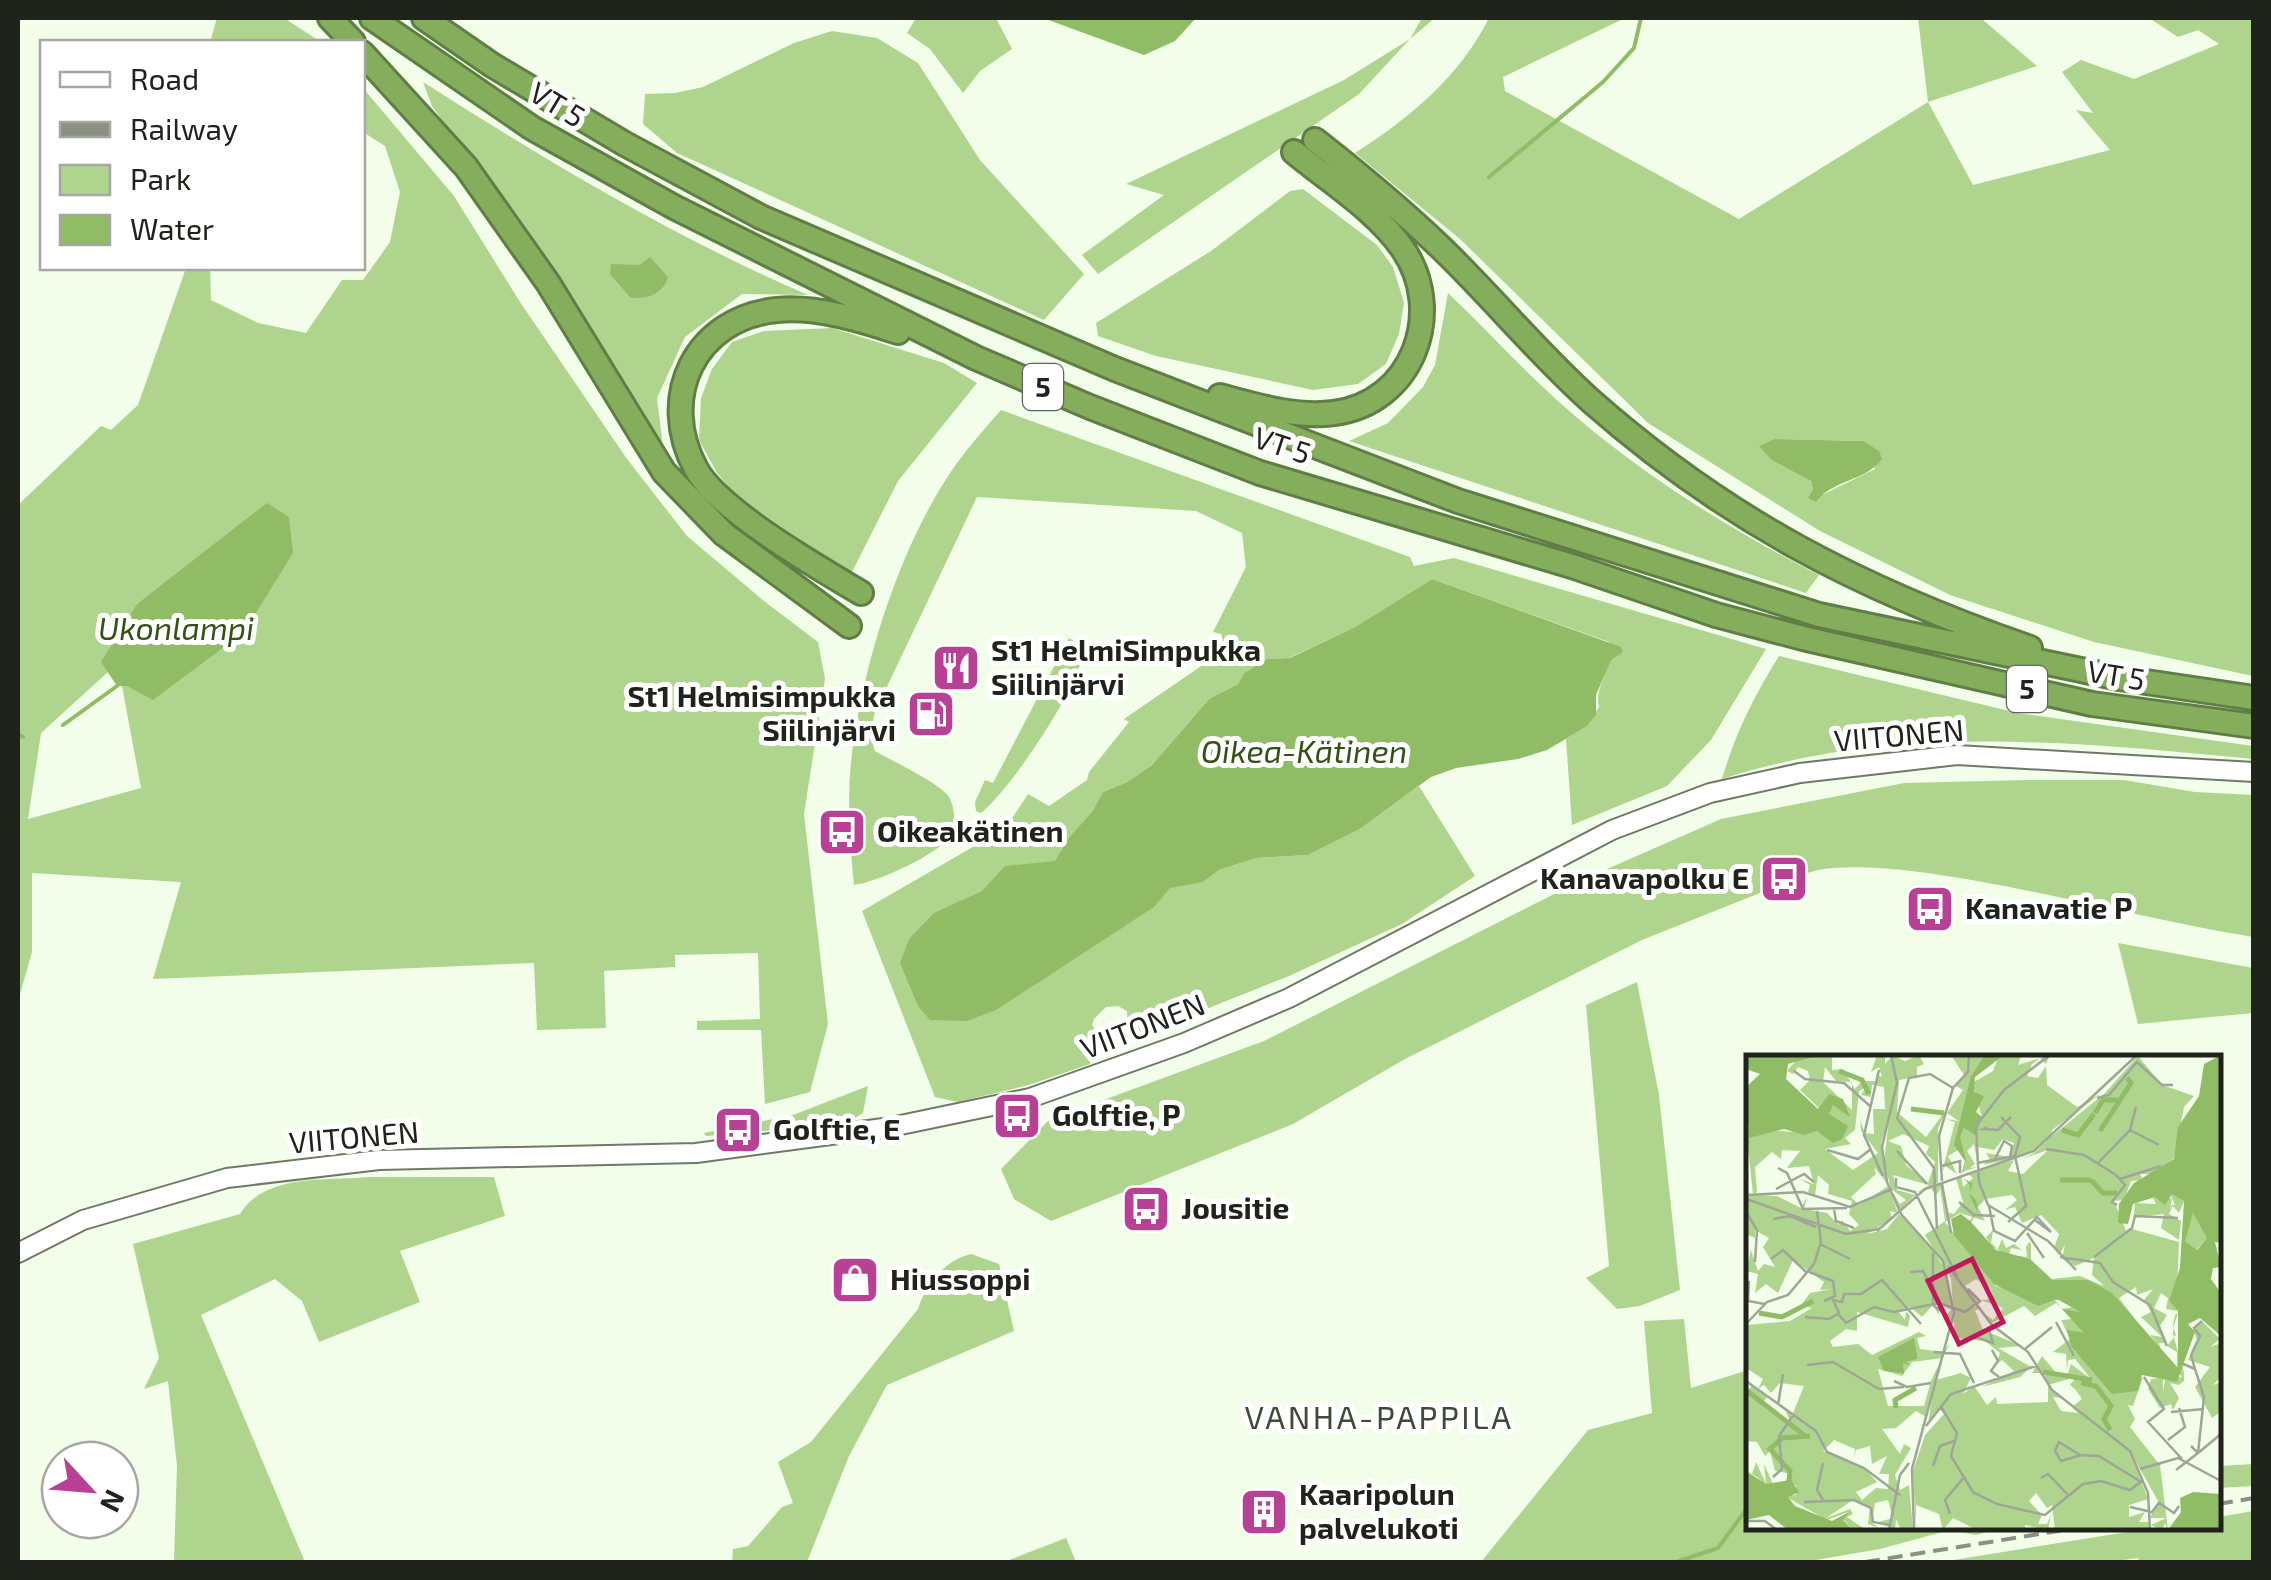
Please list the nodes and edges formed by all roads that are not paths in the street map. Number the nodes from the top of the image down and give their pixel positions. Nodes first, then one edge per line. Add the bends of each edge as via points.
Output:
1 (330, 18) edge
2 (372, 18) edge
3 (424, 18) edge
4 (351, 40) edge
5 (365, 55) edge
6 (1315, 140) dead end
7 (1294, 152) dead end
8 (976, 358) junction
9 (1115, 370) junction
10 (860, 593) dead end
11 (850, 626) dead end
12 (2118, 678) junction
13 (2254, 698) edge
14 (2254, 726) edge
15 (2254, 772) edge
16 (18, 1253) edge

1 - 4 highway
2 - 8 highway, VT 5 / 5 via 548,136 674,207
3 - 9 highway, VT 5 / 5 via 608,134 760,217
5 - 11 highway via 476,182 548,282 664,472 724,534
6 - 12 highway via 1436,243 1548,360 1710,496 1856,580
7 - 9 highway via 1388,231 1416,275 1424,302 1421,330 1401,376 1359,406 1301,414
8 - 10 highway via 868,322 780,309 734,322 690,366 678,400 697,472 792,553
8 - 14 highway, VT 5 / 5 via 1260,473 1716,615 2092,704
9 - 12 highway, VT 5 / 5 via 1458,501 1819,615
12 - 13 highway, VT 5 / 5
15 - 16 main road, VIITONEN via 1957,755 1800,773 1710,793 1612,830 1289,998 1030,1098 892,1127 696,1153 379,1160 227,1178 83,1220

